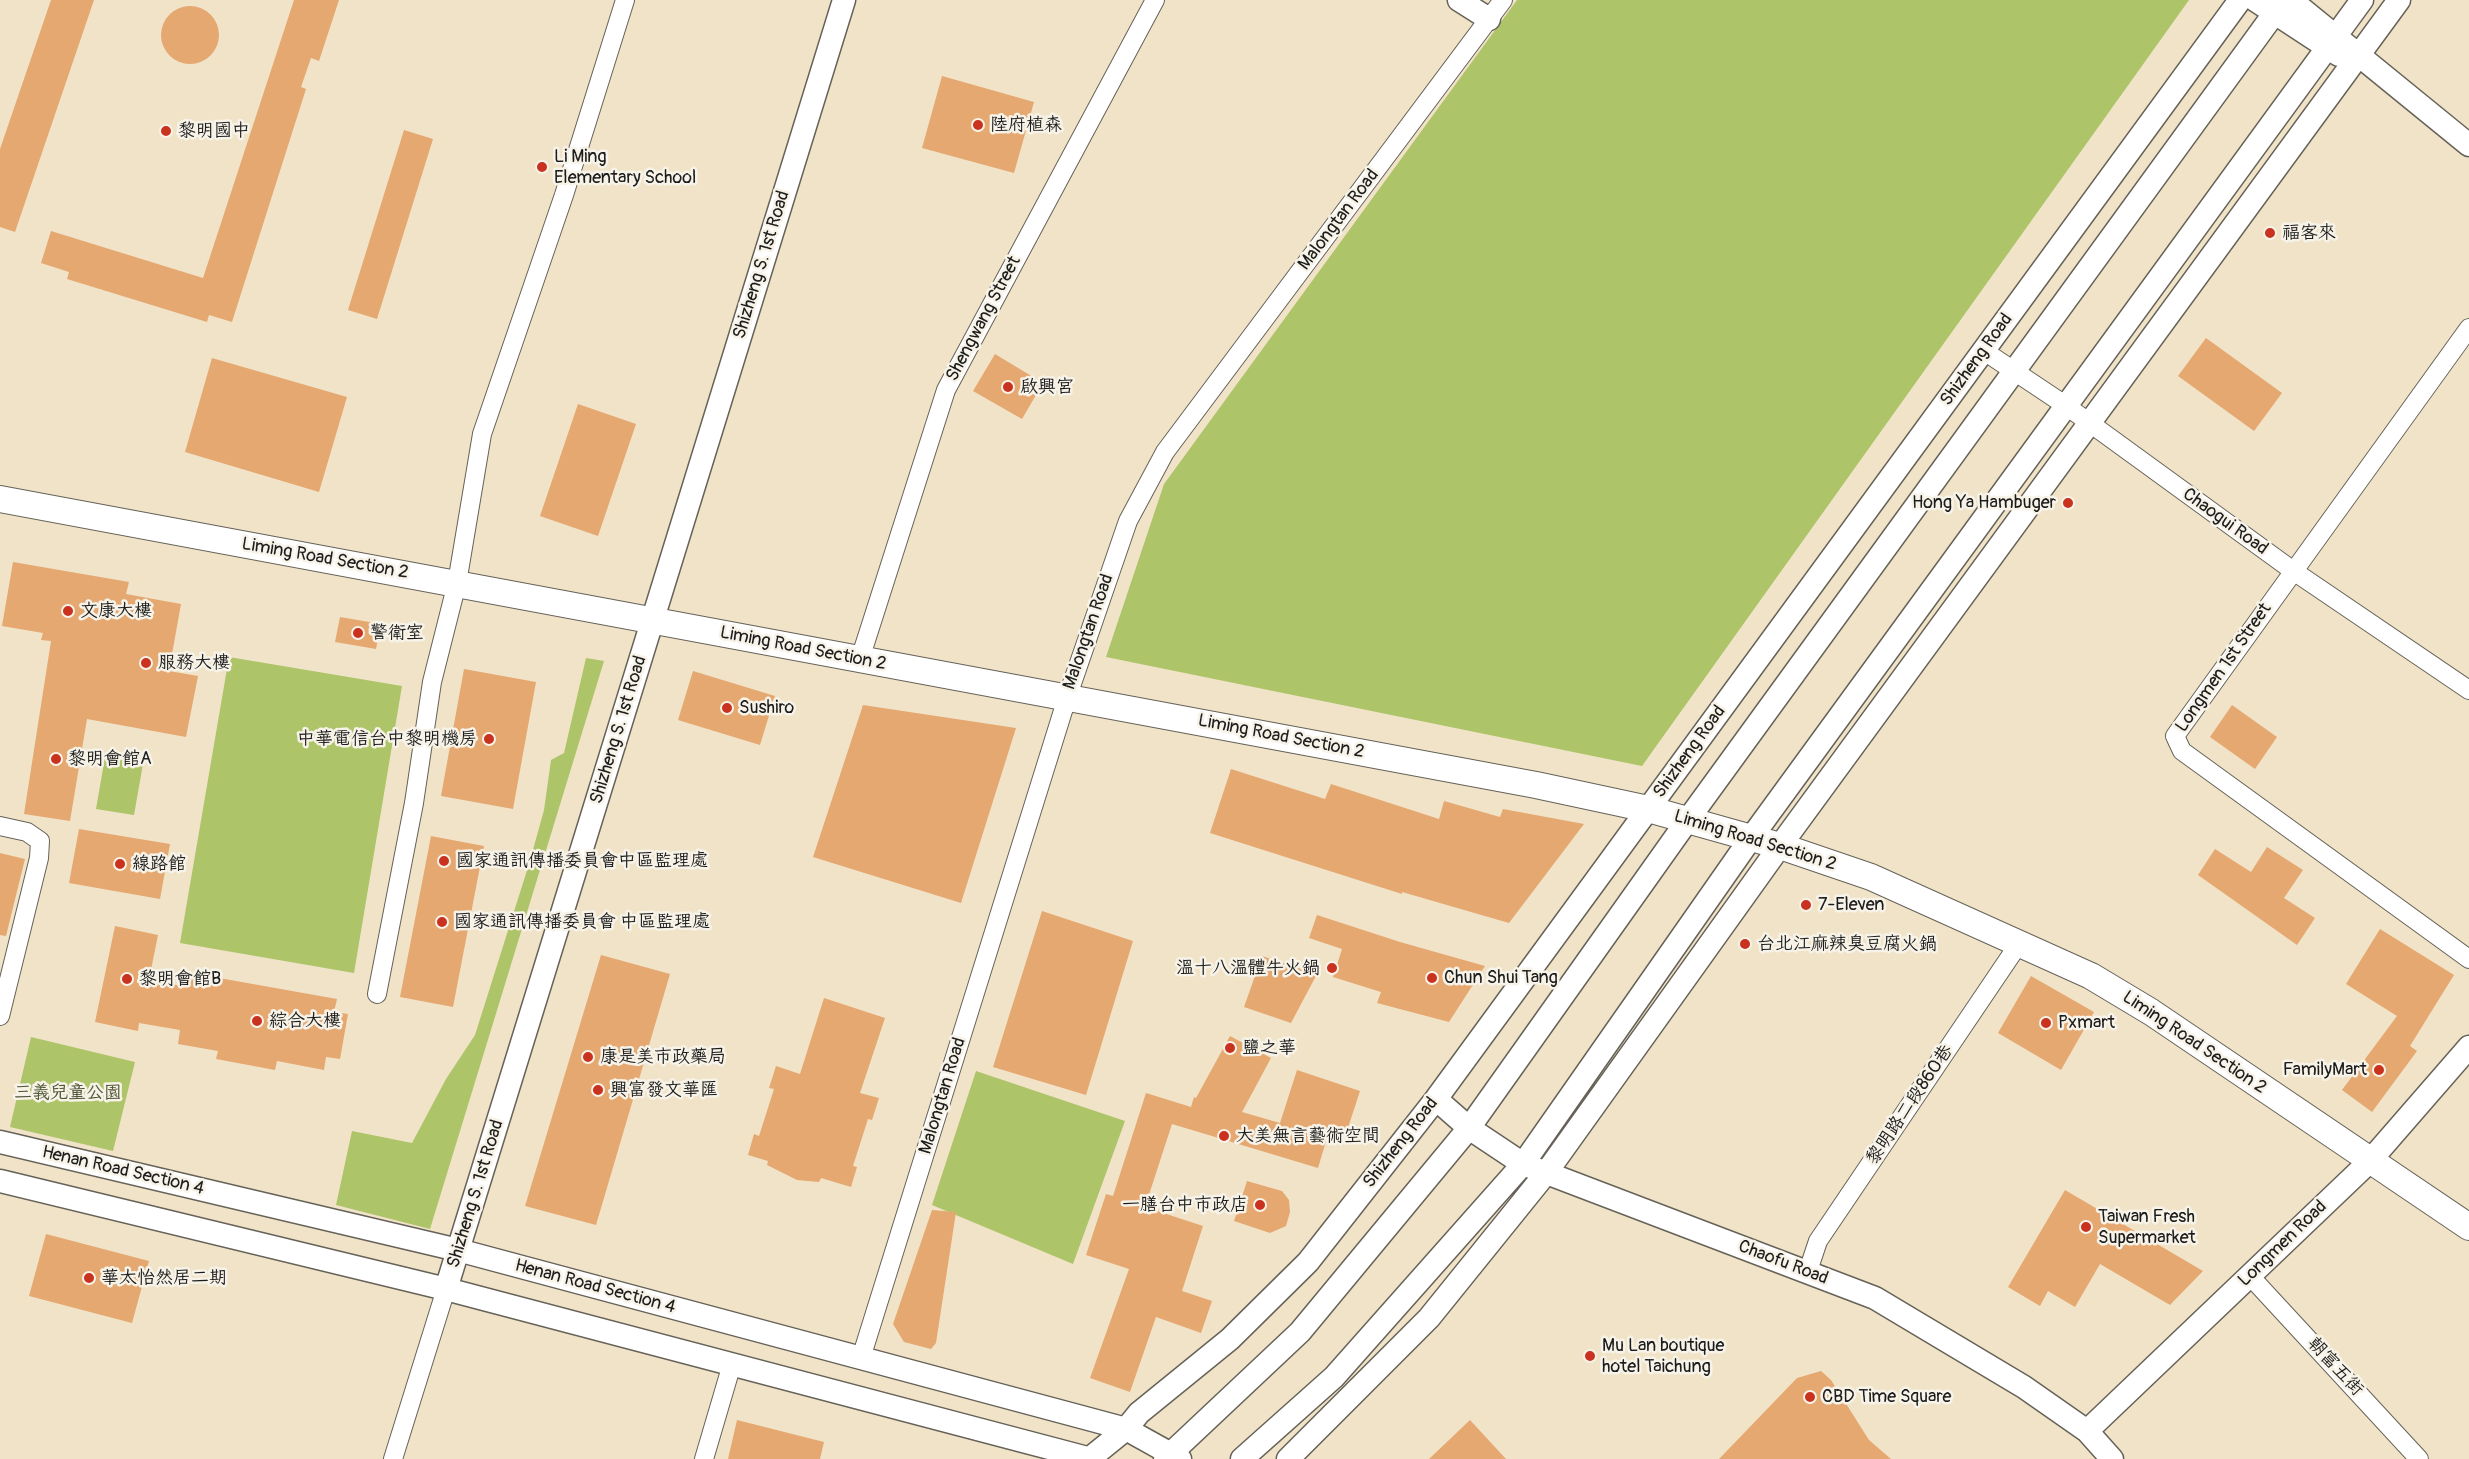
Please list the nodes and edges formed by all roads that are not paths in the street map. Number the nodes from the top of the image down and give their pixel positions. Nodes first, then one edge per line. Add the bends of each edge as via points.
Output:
1 (625, 0) edge
2 (844, 0) edge
3 (1155, 0) edge
4 (1459, 0) edge
5 (1503, 0) edge
6 (2240, 0) edge
7 (2255, 0) edge
8 (2362, 0) edge
9 (2399, 0) edge
10 (2283, 5) edge
11 (1489, 19) junction
12 (2330, 43) junction
13 (2355, 59) junction
14 (2469, 146) edge
15 (2469, 328) edge
16 (1984, 351) junction
17 (2014, 371) junction
18 (2065, 405) junction
19 (2090, 423) junction
20 (0, 500) edge
21 (2292, 570) junction
22 (457, 584) junction
23 (653, 621) junction
24 (860, 659) junction
25 (2469, 690) edge
26 (1067, 698) junction
27 (1648, 808) junction
28 (1687, 821) junction
29 (0, 826) edge
30 (1752, 838) junction
31 (1780, 846) junction
32 (2019, 942) junction
33 (2469, 960) edge
34 (377, 994) dead end
35 (0, 1016) edge
36 (2469, 1047) edge
37 (1436, 1099) junction
38 (1469, 1128) junction
39 (0, 1142) edge
40 (2369, 1162) junction
41 (1523, 1164) junction
42 (1546, 1173) junction
43 (0, 1181) edge
44 (2469, 1227) edge
45 (458, 1250) junction
46 (1808, 1271) junction
47 (2250, 1276) junction
48 (446, 1289) junction
49 (861, 1358) junction
50 (732, 1364) junction
51 (1126, 1429) junction
52 (2087, 1431) junction
53 (1172, 1457) edge
54 (393, 1459) edge
55 (704, 1459) edge
56 (1090, 1459) edge
57 (1242, 1459) edge
58 (1288, 1459) edge
59 (2112, 1459) edge
60 (2419, 1459) edge

1 - 22 street via 564,195 482,434
2 - 23 street, Shizheng S. 1st Road
3 - 24 street, Shengwang Street via 946,390
4 - 11 street
5 - 11 street, Malongtan Road
6 - 16 street, Shizheng Road
7 - 10 street
8 - 12 street
9 - 13 street
10 - 12 street
10 - 17 street, Shizheng Road
11 - 26 street, Malongtan Road via 1165,452 1128,521
12 - 13 street
12 - 18 street
13 - 14 street
13 - 19 street
15 - 21 street, Longmen 1st Street
16 - 17 street, Chaogui Road
16 - 27 street, Shizheng Road
17 - 18 street, Chaogui Road
17 - 28 street, Shizheng Road
18 - 19 street, Chaogui Road
18 - 30 street
19 - 21 street, Chaogui Road
19 - 31 street
20 - 22 main road, Liming Road Section 2
21 - 25 street, Chaogui Road
21 - 33 street, Longmen 1st Street via 2175,736 2182,751
22 - 23 main road, Liming Road Section 2
22 - 34 street via 432,682 414,803
23 - 24 main road, Liming Road Section 2
23 - 45 street, Shizheng S. 1st Road
24 - 26 main road, Liming Road Section 2
26 - 27 main road, Liming Road Section 2
26 - 49 street, Malongtan Road
27 - 28 main road, Liming Road Section 2
27 - 37 street, Shizheng Road
28 - 30 main road, Liming Road Section 2
28 - 38 street, Shizheng Road
29 - 35 street via 27,832 40,841
30 - 31 main road, Liming Road Section 2
30 - 41 street
31 - 32 main road, Liming Road Section 2 via 1871,877
31 - 42 street
32 - 40 main road, Liming Road Section 2 via 2091,976 2151,1012
32 - 46 street, 黎明路二段860巷 via 1818,1241
36 - 40 street, Longmen Road
37 - 38 street, Chaofu Road
37 - 51 street, Shizheng Road via 1308,1262 1230,1339 1139,1413
38 - 41 street, Chaofu Road
38 - 53 street, Shizheng Road via 1300,1332
39 - 45 street, Henan Road Section 4
40 - 44 main road, Liming Road Section 2
40 - 47 street, Longmen Road
41 - 42 street, Chaofu Road
41 - 57 street via 1334,1377
42 - 46 street, Chaofu Road
42 - 58 street via 1429,1318
43 - 48 street
45 - 48 street, Shizheng S. 1st Road
45 - 49 street, Henan Road Section 4
46 - 52 street, Chaofu Road via 1875,1298 1919,1323
47 - 52 street, Longmen Road
47 - 60 street, 朝富五街
48 - 50 street
48 - 54 street, Shizheng S. 1st Road
49 - 51 street, Henan Road Section 4
50 - 55 street
50 - 56 street
51 - 53 street, Henan Road Section 4
51 - 56 street, Shizheng Road
52 - 59 street, Chaofu Road

